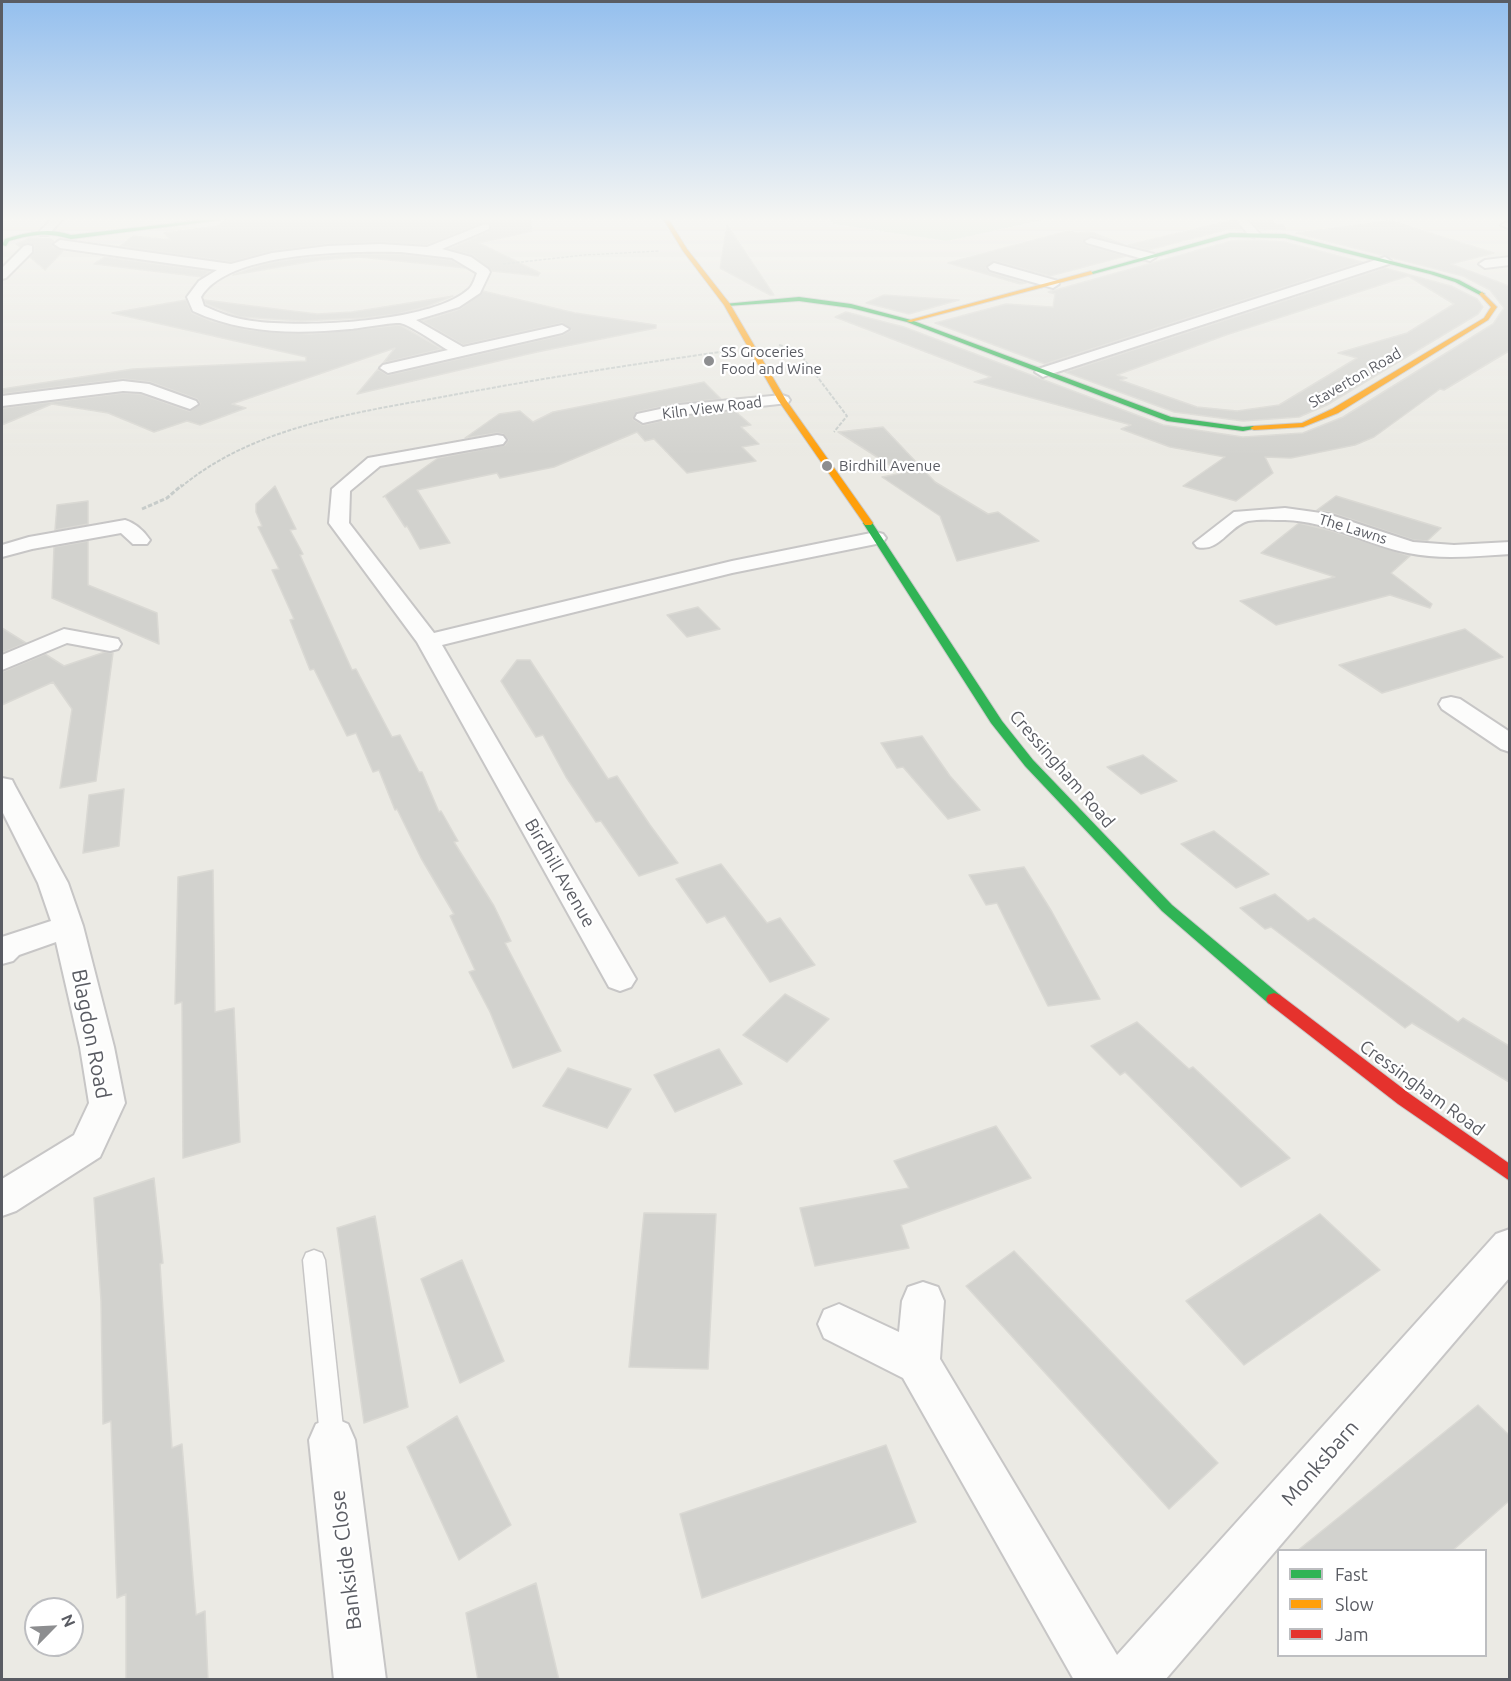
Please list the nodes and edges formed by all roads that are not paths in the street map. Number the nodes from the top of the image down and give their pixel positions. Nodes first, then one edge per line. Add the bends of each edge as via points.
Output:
1 (195, 298) edge
2 (461, 298) edge
3 (723, 298) edge
4 (999, 298) edge
5 (1269, 298) edge
6 (1486, 298) edge
7 (727, 304) junction
8 (403, 318) junction
9 (909, 321) junction
10 (562, 330) dead end
11 (461, 352) junction
12 (388, 368) dead end
13 (1042, 372) junction
14 (782, 400) junction
15 (2, 401) edge
16 (190, 404) dead end
17 (643, 418) dead end
18 (497, 441) dead end
19 (132, 526) road end
20 (876, 538) junction
21 (1204, 543) dead end
22 (1509, 548) edge
23 (2, 552) edge
24 (428, 641) junction
25 (110, 644) dead end
26 (2, 663) edge
27 (1450, 704) dead end
28 (1509, 744) edge
29 (2, 786) edge
30 (68, 926) junction
31 (2, 953) edge
32 (620, 979) dead end
33 (1509, 1174) edge
34 (2, 1199) edge
35 (1509, 1247) edge
36 (314, 1260) dead end
37 (923, 1301) dead end
38 (839, 1324) dead end
39 (918, 1363) junction
40 (332, 1440) joint
41 (360, 1680) edge
42 (1104, 1680) edge
43 (1130, 1680) edge

1 - 8 street via 198,308 221,319 270,327 358,326
2 - 8 street via 440,309
3 - 7 street, Cressingham Road
4 - 9 street, Staverton Road
5 - 13 street
6 - 13 street, Staverton Road via 1494,308 1486,319 1335,411 1303,425 1243,429 1170,419
7 - 9 street, Staverton Road via 816,300
7 - 14 street, Cressingham Road
8 - 11 street
9 - 13 street, Staverton Road
10 - 11 street
11 - 12 street
14 - 17 street, Kiln View Road via 679,410
14 - 20 street, Cressingham Road
15 - 16 street via 123,386 143,387
18 - 24 street, Birdhill Avenue via 374,462 341,489 339,523
19 - 23 street via 29,543
20 - 24 street via 732,567
20 - 33 street, Cressingham Road via 997,723 1029,763 1167,908 1254,984
21 - 22 street, The Lawns via 1241,516 1285,514 1321,518 1411,548
24 - 32 street, Birdhill Avenue
25 - 26 street via 58,630
27 - 28 street
29 - 30 street, Blagdon Road via 53,883
30 - 31 street via 8,947
30 - 34 street, Blagdon Road via 107,1103 87,1146
35 - 43 street, Monksbarn
36 - 40 lane
37 - 39 street
38 - 39 street
39 - 42 street
40 - 41 street, Bankside Close

